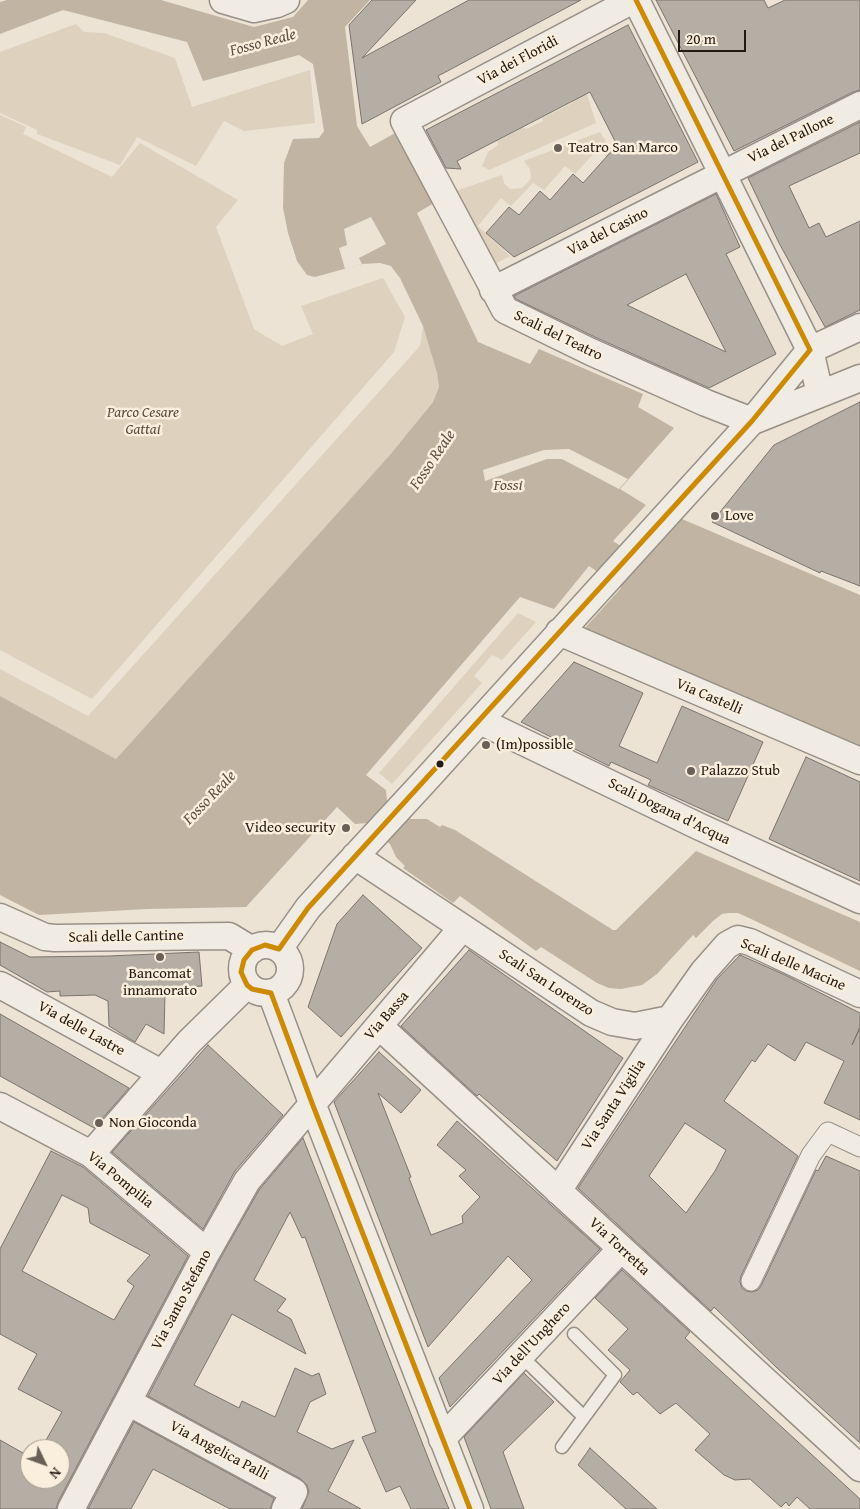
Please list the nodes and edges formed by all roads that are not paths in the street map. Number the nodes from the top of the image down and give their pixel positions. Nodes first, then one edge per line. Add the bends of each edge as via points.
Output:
1 (222, 0) edge
2 (286, 0) edge
3 (634, 0) edge
4 (860, 105) edge
5 (404, 121) joint
6 (722, 174) junction
7 (493, 290) junction
8 (860, 327) edge
9 (810, 350) junction
10 (860, 378) edge
11 (820, 394) junction
12 (752, 421) junction
13 (562, 629) junction
14 (480, 721) junction
15 (860, 761) edge
16 (355, 856) junction
17 (860, 900) edge
18 (0, 918) edge
19 (462, 928) junction
20 (279, 949) junction
21 (252, 950) junction
22 (0, 985) edge
23 (259, 989) junction
24 (860, 994) edge
25 (670, 1019) junction
26 (378, 1026) junction
27 (161, 1073) junction
28 (312, 1103) junction
29 (0, 1106) edge
30 (860, 1147) edge
31 (91, 1154) junction
32 (558, 1191) junction
33 (621, 1250) junction
34 (207, 1252) junction
35 (751, 1281) dead end
36 (574, 1334) dead end
37 (521, 1356) junction
38 (128, 1402) junction
39 (584, 1417) junction
40 (442, 1439) junction
41 (562, 1447) dead end
42 (860, 1468) edge
43 (71, 1509) edge
44 (285, 1509) edge
45 (470, 1509) edge

1 - 2 street via 254,9
3 - 5 street, Via dei Floridi
3 - 6 street
4 - 6 street, Via del Pallone
5 - 7 street, Scali del Teatro
6 - 7 street, Via del Casino
6 - 9 street
7 - 12 street, Scali del Teatro via 505,310 591,352
8 - 9 street
9 - 11 street
9 - 12 street
10 - 11 street
11 - 12 street
12 - 13 street
13 - 14 street
13 - 15 street, Via Castelli
14 - 16 street
14 - 17 street, Scali Dogana d'Acqua via 714,834
16 - 19 street, Scali San Lorenzo
16 - 20 street via 308,908
18 - 21 street, Scali delle Cantine via 45,937 229,936
19 - 25 street, Scali San Lorenzo via 598,1017 636,1026
19 - 26 street, Via Bassa
20 - 21 street via 265,945
20 - 23 street via 289,961 290,973 276,991
21 - 23 street via 244,960 242,977
22 - 27 street, Via delle Lastre
23 - 27 street via 189,1042
23 - 28 street
24 - 25 street, Scali delle Macine via 742,939 734,940 704,971
25 - 32 street, Via Santa Vigilia
26 - 28 street, Via Bassa
26 - 32 street, Via Torretta
27 - 31 street
28 - 34 street, Via Santo Stefano via 247,1181
28 - 40 street
29 - 31 street, Via Pompilia
30 - 35 street via 828,1132 811,1155
31 - 34 street, Via Pompilia
32 - 33 street, Via Torretta
33 - 37 street, Via dell'Unghero
33 - 42 street, Via Torretta
34 - 38 street, Via Santo Stefano
36 - 39 lane via 615,1375
37 - 39 lane
37 - 40 street, Via dell'Unghero
38 - 43 street, Via Santo Stefano
38 - 44 street, Via Angelica Palli via 294,1492
39 - 41 lane
40 - 45 street

